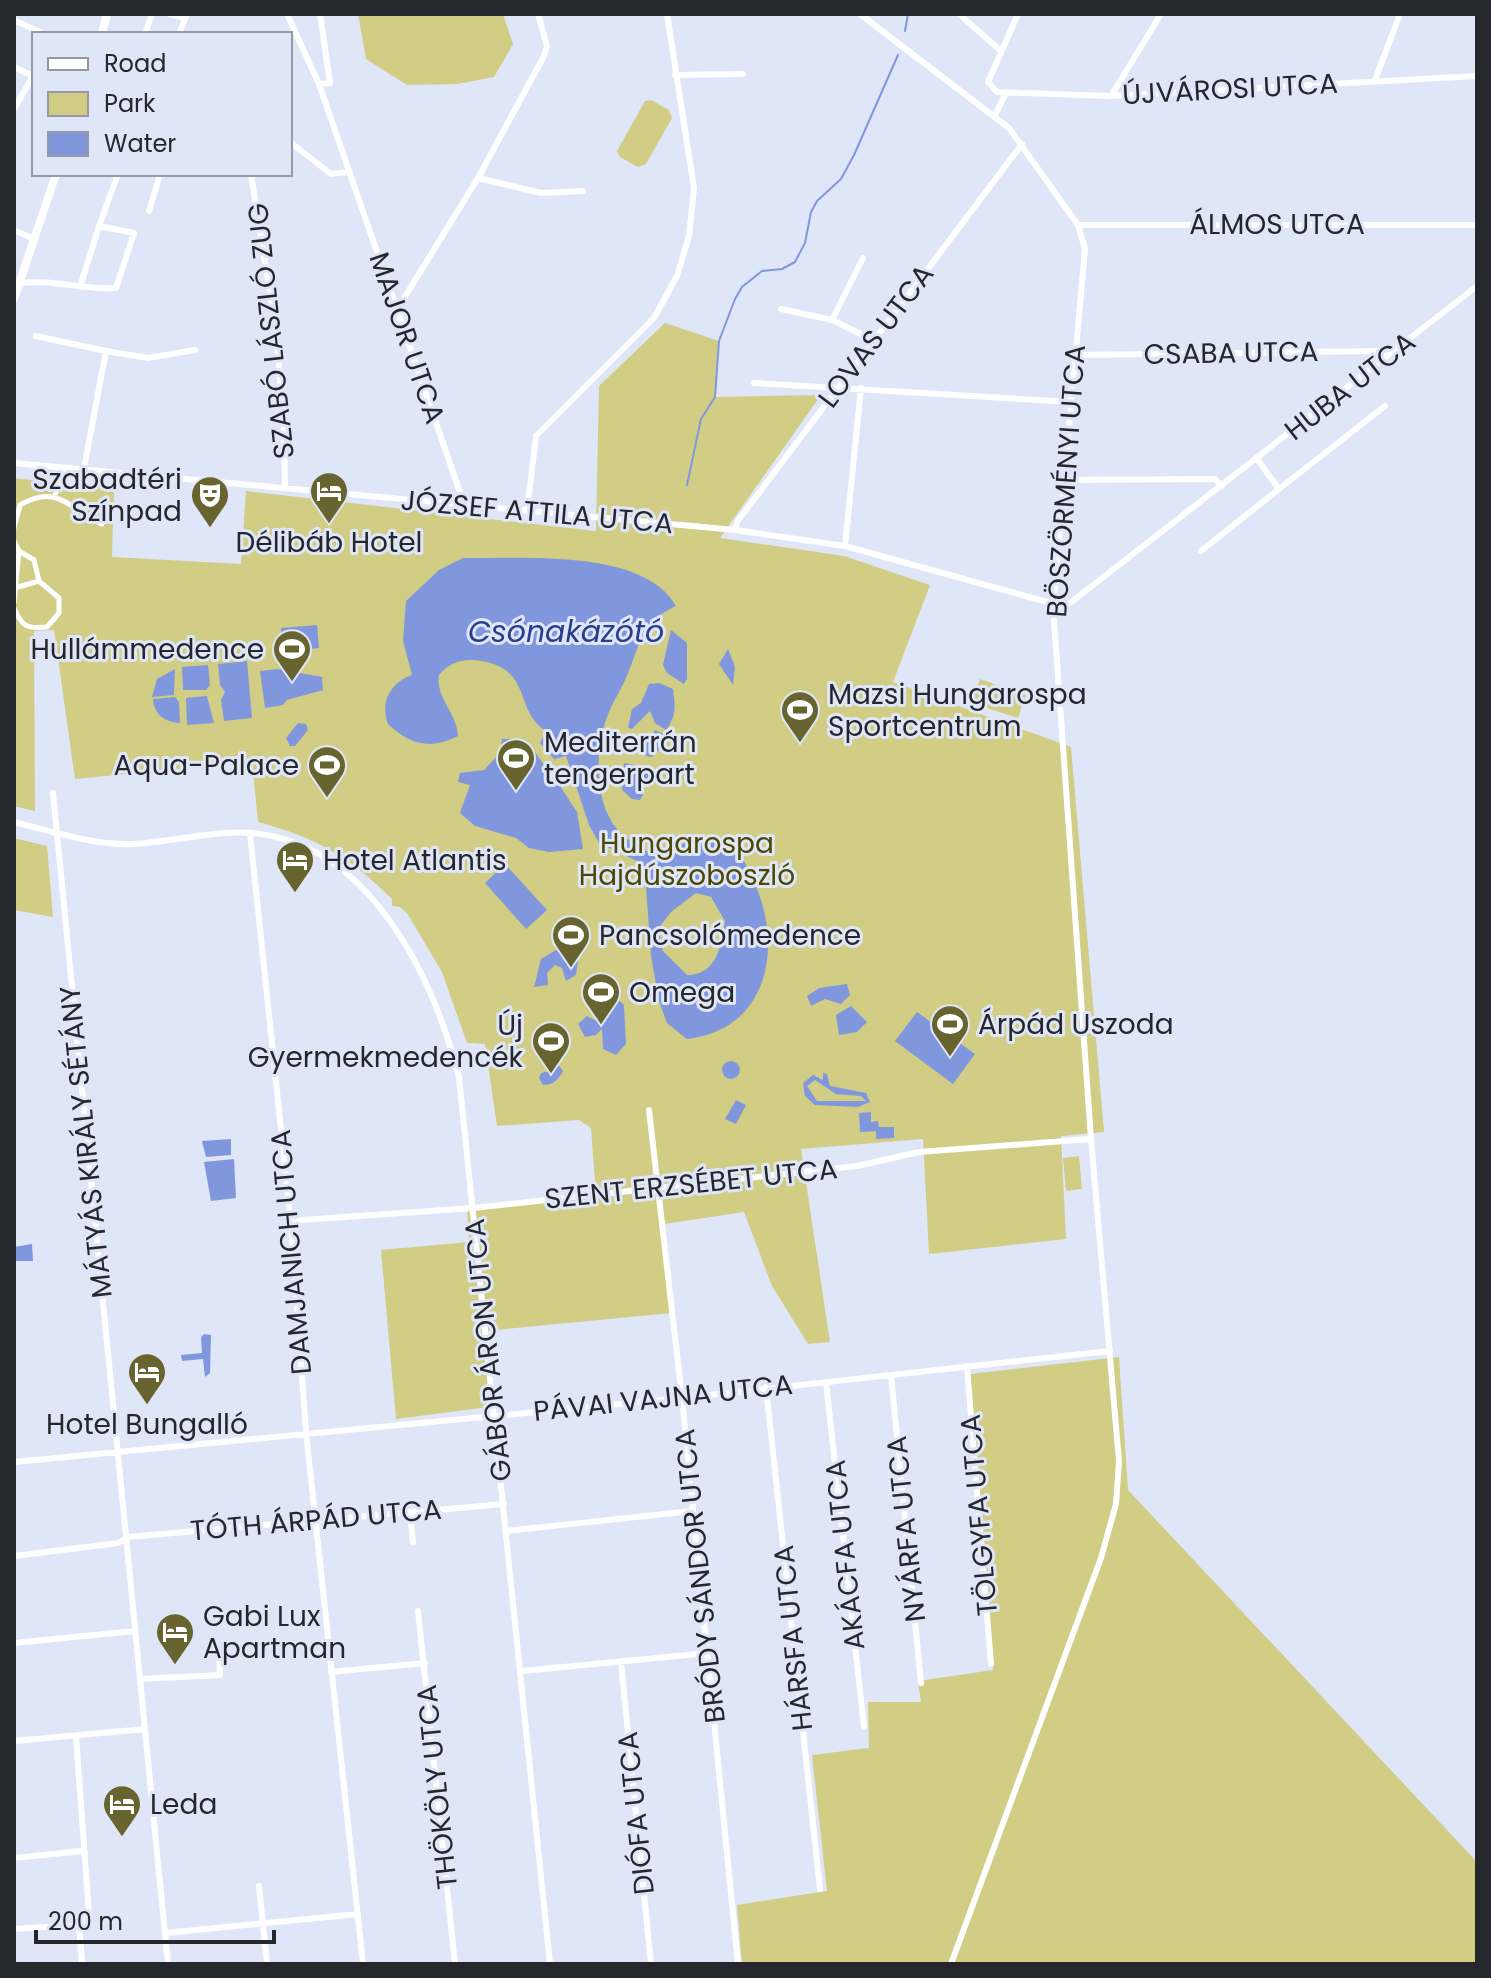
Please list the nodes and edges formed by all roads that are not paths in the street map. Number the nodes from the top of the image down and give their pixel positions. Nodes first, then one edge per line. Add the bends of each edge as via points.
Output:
1 (17, 14) edge
2 (169, 14) edge
3 (287, 14) edge
4 (320, 14) edge
5 (538, 14) edge
6 (667, 14) edge
7 (860, 14) edge
8 (959, 14) edge
9 (1018, 14) edge
10 (1161, 14) edge
11 (1400, 14) edge
12 (186, 16) edge
13 (14, 20) edge
14 (40, 32) edge
15 (1001, 51) junction
16 (743, 74) dead end
17 (675, 75) junction
18 (1477, 76) edge
19 (32, 78) edge
20 (1375, 80) junction
21 (319, 84) junction
22 (1006, 93) junction
23 (1111, 96) junction
24 (14, 109) edge
25 (995, 115) junction
26 (292, 144) edge
27 (1022, 144) junction
28 (348, 172) junction
29 (55, 176) edge
30 (117, 176) edge
31 (159, 176) edge
32 (251, 176) edge
33 (478, 178) junction
34 (583, 191) dead end
35 (149, 211) dead end
36 (1078, 225) junction
37 (1477, 225) edge
38 (99, 226) junction
39 (14, 230) edge
40 (34, 239) junction
41 (863, 258) dead end
42 (20, 283) junction
43 (1477, 286) edge
44 (80, 287) junction
45 (14, 299) edge
46 (398, 308) junction
47 (781, 309) dead end
48 (832, 320) junction
49 (36, 336) dead end
50 (873, 340) junction
51 (195, 350) dead end
52 (106, 351) junction
53 (1073, 355) junction
54 (1385, 358) junction
55 (754, 383) dead end
56 (838, 387) junction
57 (861, 388) junction
58 (1071, 402) junction
59 (1385, 406) dead end
60 (1257, 459) junction
61 (14, 463) edge
62 (68, 468) junction
63 (84, 468) junction
64 (1064, 480) junction
65 (1222, 486) junction
66 (285, 488) junction
67 (1279, 489) junction
68 (55, 495) junction
69 (460, 505) junction
70 (527, 511) junction
71 (102, 524) dead end
72 (14, 528) edge
73 (735, 530) junction
74 (14, 541) edge
75 (845, 546) junction
76 (19, 551) junction
77 (1201, 551) dead end
78 (39, 581) junction
79 (18, 587) junction
80 (14, 606) edge
81 (1053, 606) junction
82 (53, 793) dead end
83 (14, 822) edge
84 (56, 832) junction
85 (250, 833) junction
86 (649, 1110) dead end
87 (1091, 1139) junction
88 (660, 1188) junction
89 (473, 1208) junction
90 (291, 1225) junction
91 (1110, 1351) junction
92 (967, 1366) junction
93 (891, 1375) junction
94 (826, 1382) junction
95 (766, 1387) junction
96 (682, 1398) junction
97 (495, 1415) junction
98 (306, 1432) junction
99 (120, 1452) junction
100 (14, 1462) edge
101 (504, 1504) junction
102 (692, 1511) junction
103 (410, 1512) junction
104 (317, 1520) junction
105 (506, 1531) junction
106 (128, 1537) junction
107 (413, 1542) dead end
108 (14, 1556) edge
109 (418, 1611) dead end
110 (135, 1631) junction
111 (14, 1643) edge
112 (708, 1653) junction
113 (219, 1655) dead end
114 (621, 1662) junction
115 (425, 1663) junction
116 (991, 1664) dead end
117 (522, 1671) junction
118 (331, 1672) junction
119 (140, 1679) junction
120 (921, 1683) dead end
121 (864, 1727) dead end
122 (145, 1729) junction
123 (76, 1736) junction
124 (14, 1741) edge
125 (82, 1851) junction
126 (14, 1858) edge
127 (259, 1886) dead end
128 (820, 1889) dead end
129 (358, 1914) junction
130 (263, 1921) junction
131 (79, 1925) junction
132 (14, 1929) edge
133 (166, 1933) junction
134 (82, 1964) edge
135 (168, 1964) edge
136 (267, 1964) edge
137 (363, 1964) edge
138 (455, 1964) edge
139 (550, 1964) edge
140 (651, 1964) edge
141 (738, 1964) edge
142 (951, 1964) edge

1 - 13 street
2 - 12 street
3 - 21 street, MAJOR UTCA
4 - 21 street via 330,83
5 - 33 street via 547,46 544,56
6 - 17 street
7 - 25 street, BÖSZÖRMÉNYI UTCA
8 - 15 street
9 - 15 street
10 - 23 street
11 - 20 street
13 - 14 street
15 - 22 street, ÚJVÁROSI UTCA via 988,82
16 - 17 street
17 - 70 street via 694,188 689,236 677,276 654,318 536,436
18 - 20 street, ÚJVÁROSI UTCA
19 - 24 street
20 - 23 street, ÚJVÁROSI UTCA
21 - 28 street, MAJOR UTCA
22 - 23 street, ÚJVÁROSI UTCA
22 - 25 street
25 - 27 street, BÖSZÖRMÉNYI UTCA
26 - 28 street via 331,174
27 - 36 street, BÖSZÖRMÉNYI UTCA
27 - 50 street, LOVAS UTCA
28 - 46 street, MAJOR UTCA
29 - 40 street
30 - 38 street
31 - 35 street
32 - 66 street, SZABÓ LÁSZLÓ ZUG via 276,332
33 - 34 street via 541,193
33 - 46 street
36 - 37 street, ÁLMOS UTCA
36 - 53 street, BÖSZÖRMÉNYI UTCA via 1085,249
38 - 44 street
38 - 44 street via 134,233 116,288
39 - 40 street
40 - 42 street
41 - 48 street
42 - 44 street via 49,280
42 - 45 street
43 - 54 street, HUBA UTCA
46 - 69 street, MAJOR UTCA
47 - 48 street
48 - 50 street
49 - 52 street
50 - 56 street, LOVAS UTCA
51 - 52 street via 148,358
52 - 63 street
53 - 54 street, CSABA UTCA via 1379,351
53 - 58 street, BÖSZÖRMÉNYI UTCA
54 - 60 street, HUBA UTCA
55 - 56 street
56 - 57 street
56 - 73 street, LOVAS UTCA
57 - 58 street
57 - 75 street
58 - 64 street, BÖSZÖRMÉNYI UTCA
59 - 67 street
60 - 65 street, HUBA UTCA
60 - 67 street
61 - 62 street, JÓZSEF ATTILA UTCA
62 - 63 street, JÓZSEF ATTILA UTCA
62 - 68 street
63 - 66 street, JÓZSEF ATTILA UTCA
64 - 65 street via 1215,479
64 - 81 street, BÖSZÖRMÉNYI UTCA
65 - 81 street, HUBA UTCA via 1074,602
66 - 69 street, JÓZSEF ATTILA UTCA
67 - 77 street
68 - 71 street
68 - 72 street via 38,495 20,505
69 - 70 street, JÓZSEF ATTILA UTCA
70 - 73 street, JÓZSEF ATTILA UTCA
73 - 75 street, JÓZSEF ATTILA UTCA
74 - 76 street
75 - 81 street, JÓZSEF ATTILA UTCA
76 - 78 street via 34,560
76 - 79 street
78 - 79 street
78 - 80 street via 59,598 59,613 47,627 21,624
79 - 80 street
81 - 87 street, BÖSZÖRMÉNYI UTCA
82 - 84 street, MÁTYÁS KIRÁLY SÉTÁNY
83 - 84 street, GÁBOR ÁRON UTCA
84 - 85 street, GÁBOR ÁRON UTCA via 130,844
84 - 99 street, MÁTYÁS KIRÁLY SÉTÁNY
85 - 89 street, GÁBOR ÁRON UTCA via 304,847 339,868 364,890 428,981 456,1064
85 - 90 street, DAMJANICH UTCA
86 - 88 street, BRÓDY SÁNDOR UTCA
87 - 88 street, SZENT ERZSÉBET UTCA via 919,1152 857,1166
87 - 91 street, BÖSZÖRMÉNYI UTCA
88 - 89 street, SZENT ERZSÉBET UTCA
88 - 96 street, BRÓDY SÁNDOR UTCA
89 - 90 street, SZENT ERZSÉBET UTCA via 301,1220
89 - 97 street, GÁBOR ÁRON UTCA
90 - 98 street, DAMJANICH UTCA
91 - 92 street, PÁVAI VAJNA UTCA
91 - 142 street, BÖSZÖRMÉNYI UTCA via 1119,1461 1116,1504 1101,1558
92 - 93 street, PÁVAI VAJNA UTCA
92 - 116 street, TÖLGYFA UTCA
93 - 94 street, PÁVAI VAJNA UTCA
93 - 120 street, NYÁRFA UTCA
94 - 95 street, PÁVAI VAJNA UTCA
94 - 121 street, AKÁCFA UTCA
95 - 96 street, PÁVAI VAJNA UTCA
95 - 128 street, HÁRSFA UTCA
96 - 97 street, PÁVAI VAJNA UTCA
96 - 102 street, BRÓDY SÁNDOR UTCA
97 - 98 street, PÁVAI VAJNA UTCA
97 - 101 street, GÁBOR ÁRON UTCA
98 - 99 street, PÁVAI VAJNA UTCA
98 - 104 street, DAMJANICH UTCA
99 - 100 street, PÁVAI VAJNA UTCA
99 - 106 street, MÁTYÁS KIRÁLY SÉTÁNY
101 - 103 street, TÓTH ÁRPÁD UTCA
101 - 105 street, GÁBOR ÁRON UTCA
102 - 105 street
102 - 112 street, BRÓDY SÁNDOR UTCA
103 - 104 street, TÓTH ÁRPÁD UTCA
103 - 107 street
104 - 106 street, TÓTH ÁRPÁD UTCA
104 - 118 street, DAMJANICH UTCA
105 - 117 street, GÁBOR ÁRON UTCA
106 - 108 street, TÓTH ÁRPÁD UTCA via 118,1543
106 - 110 street, MÁTYÁS KIRÁLY SÉTÁNY
109 - 115 street, THÖKÖLY UTCA
110 - 111 street
110 - 119 street, MÁTYÁS KIRÁLY SÉTÁNY
112 - 114 street
112 - 141 street, BRÓDY SÁNDOR UTCA
113 - 119 street via 220,1675
114 - 117 street
114 - 140 street, DIÓFA UTCA
115 - 118 street
115 - 138 street, THÖKÖLY UTCA
117 - 139 street, GÁBOR ÁRON UTCA
118 - 129 street, DAMJANICH UTCA
119 - 122 street, MÁTYÁS KIRÁLY SÉTÁNY
122 - 123 street
122 - 133 street, MÁTYÁS KIRÁLY SÉTÁNY
123 - 124 street
123 - 125 street
125 - 126 street
125 - 131 street via 89,1914
127 - 130 street
129 - 130 street
129 - 137 street, DAMJANICH UTCA
130 - 133 street
130 - 136 street
131 - 132 street
131 - 134 street
133 - 135 street, MÁTYÁS KIRÁLY SÉTÁNY

